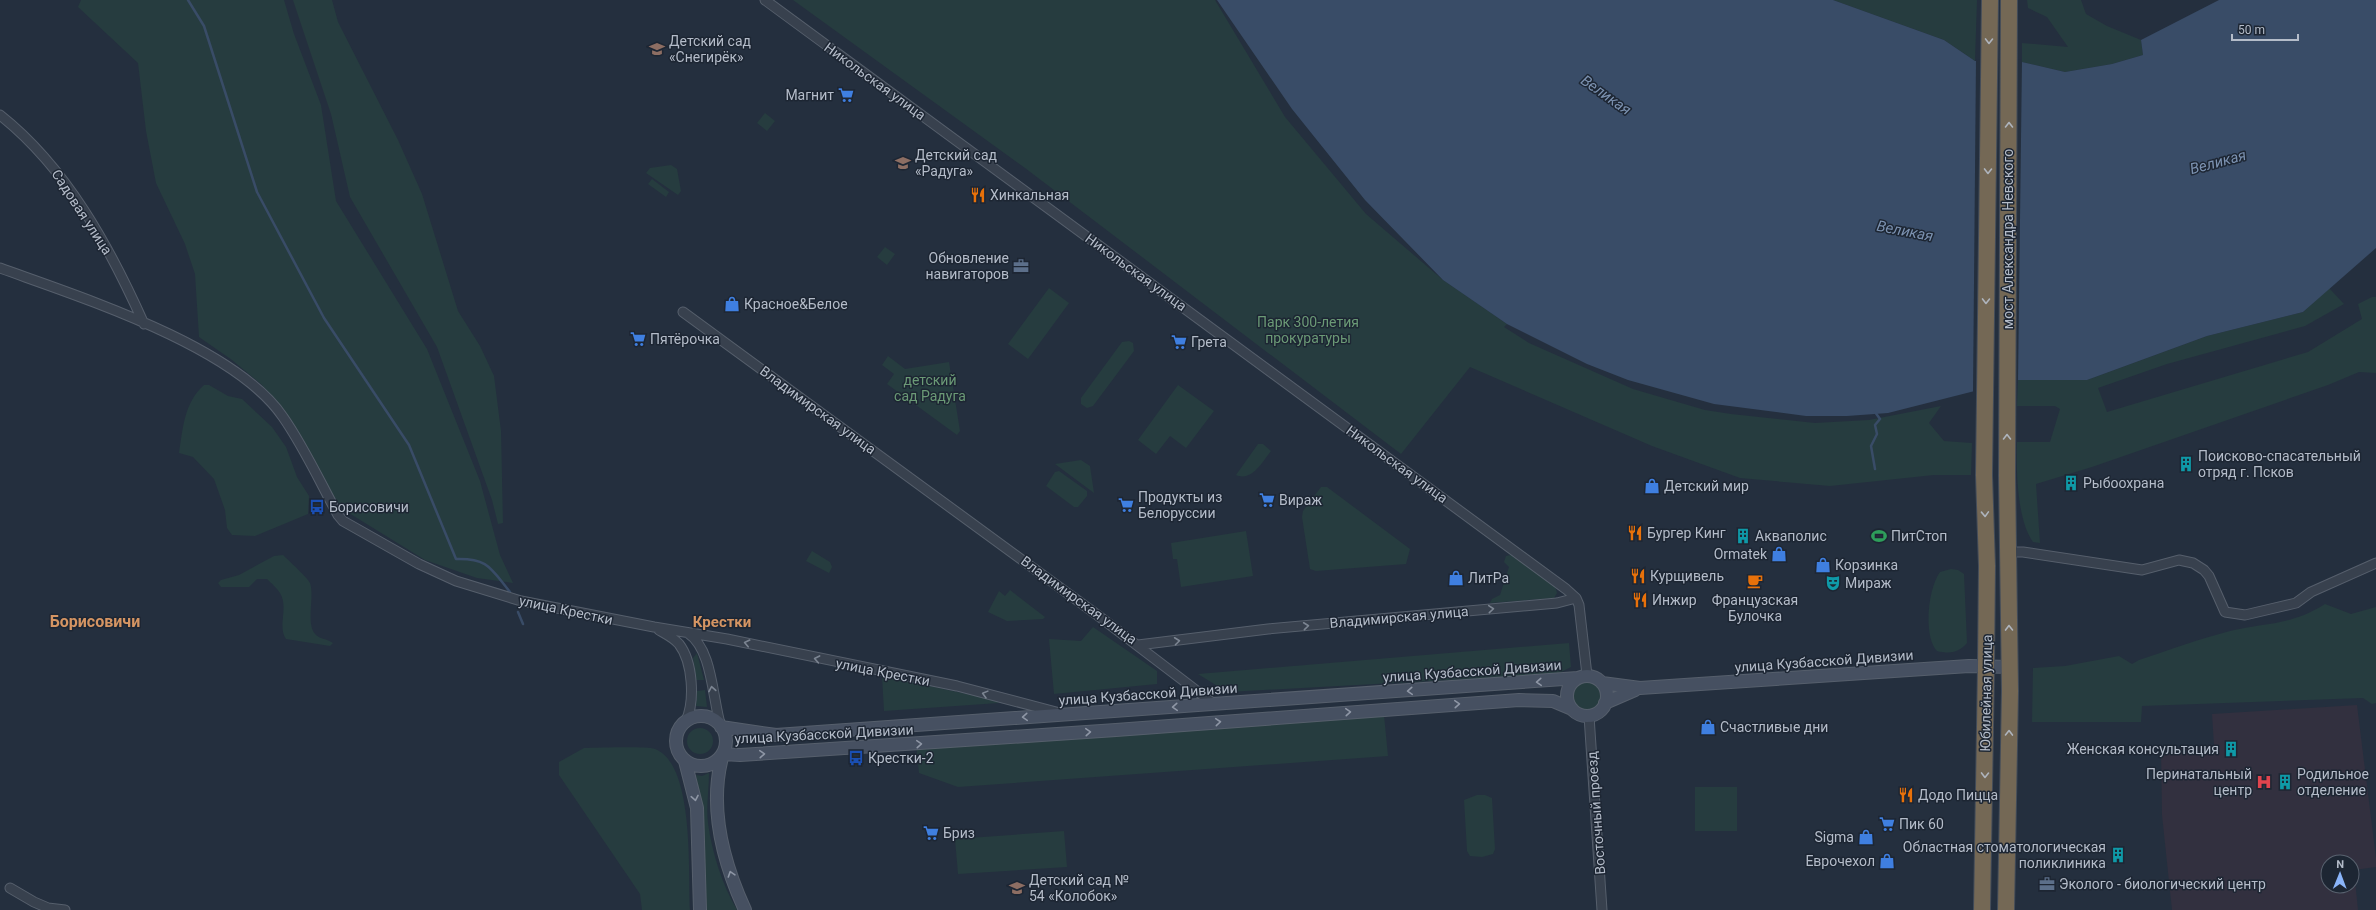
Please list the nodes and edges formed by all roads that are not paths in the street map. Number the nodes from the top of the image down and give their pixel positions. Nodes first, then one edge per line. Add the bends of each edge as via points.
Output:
1 (765, 0) edge
2 (1990, 1) edge
3 (2009, 1) edge
4 (0, 115) edge
5 (0, 268) edge
6 (683, 312) dead end
7 (144, 324) junction
8 (1984, 475) joint
9 (2007, 476) joint
10 (2008, 552) junction
11 (2376, 563) edge
12 (1576, 598) junction
13 (654, 628) junction
14 (699, 637) junction
15 (1138, 645) junction
16 (684, 651) junction
17 (1986, 666) junction
18 (2010, 666) junction
19 (1582, 677) junction
20 (1602, 683) junction
21 (1640, 688) junction
22 (1605, 703) junction
23 (1214, 704) junction
24 (1572, 709) junction
25 (1064, 714) junction
26 (1589, 716) junction
27 (686, 721) junction
28 (721, 727) junction
29 (723, 754) junction
30 (685, 761) junction
31 (10, 888) dead end
32 (65, 910) edge
33 (700, 910) edge
34 (745, 910) edge
35 (1602, 910) edge
36 (1982, 910) edge
37 (2006, 910) edge

1 - 12 street, Никольская улица
2 -> 8 highway, мост Александра Невского
9 -> 3 highway, мост Александра Невского
4 - 7 street, Садовая улица via 23,133 48,161 83,211 122,274
5 - 7 street, улица Крестки
6 - 15 street, Владимирская улица
7 - 13 street, улица Крестки via 226,364 253,385 283,416 343,520 419,564 456,581 521,602
8 -> 17 highway, Юбилейная улица via 1987,566
9 - 10 highway, Юбилейная улица
10 - 11 street via 2142,570 2180,560 2193,563 2209,576 2224,612 2245,615 2296,603 2311,592
18 -> 10 highway, Юбилейная улица
15 -> 12 street, Владимирская улица via 1276,629 1557,603
12 - 19 street via 1580,612
13 - 14 street, улица Крестки via 686,632
13 - 16 street via 676,641
14 - 16 street
25 -> 14 street, улица Крестки via 957,686
28 -> 14 street
15 - 23 street
16 - 27 street via 692,682
17 - 18 street, улица Кузбасской Дивизии
17 - 21 street, улица Кузбасской Дивизии
17 -> 36 highway, Юбилейная улица
37 -> 18 highway, Юбилейная улица
19 - 20 street, улица Кузбасской Дивизии via 1598,679
19 -> 23 street, улица Кузбасской Дивизии
19 - 24 street, улица Кузбасской Дивизии via 1570,685 1567,691
20 - 21 street, улица Кузбасской Дивизии
20 - 22 street via 1607,694
21 - 22 street, улица Кузбасской Дивизии
22 - 26 street, улица Кузбасской Дивизии via 1600,711
23 -> 25 street, улица Кузбасской Дивизии
24 - 26 street, улица Кузбасской Дивизии
29 -> 24 street, улица Кузбасской Дивизии via 740,756 902,746 1519,700 1553,701
25 -> 28 street, улица Кузбасской Дивизии via 776,735
26 - 35 street, Восточный проезд
27 - 28 street via 704,716 714,720
27 - 30 street via 678,731 676,739 676,747
28 - 29 street via 726,736
29 - 30 street via 708,766 692,765
34 -> 29 street via 729,870 718,825 717,780
30 -> 33 street via 697,808
31 - 32 street via 48,908

